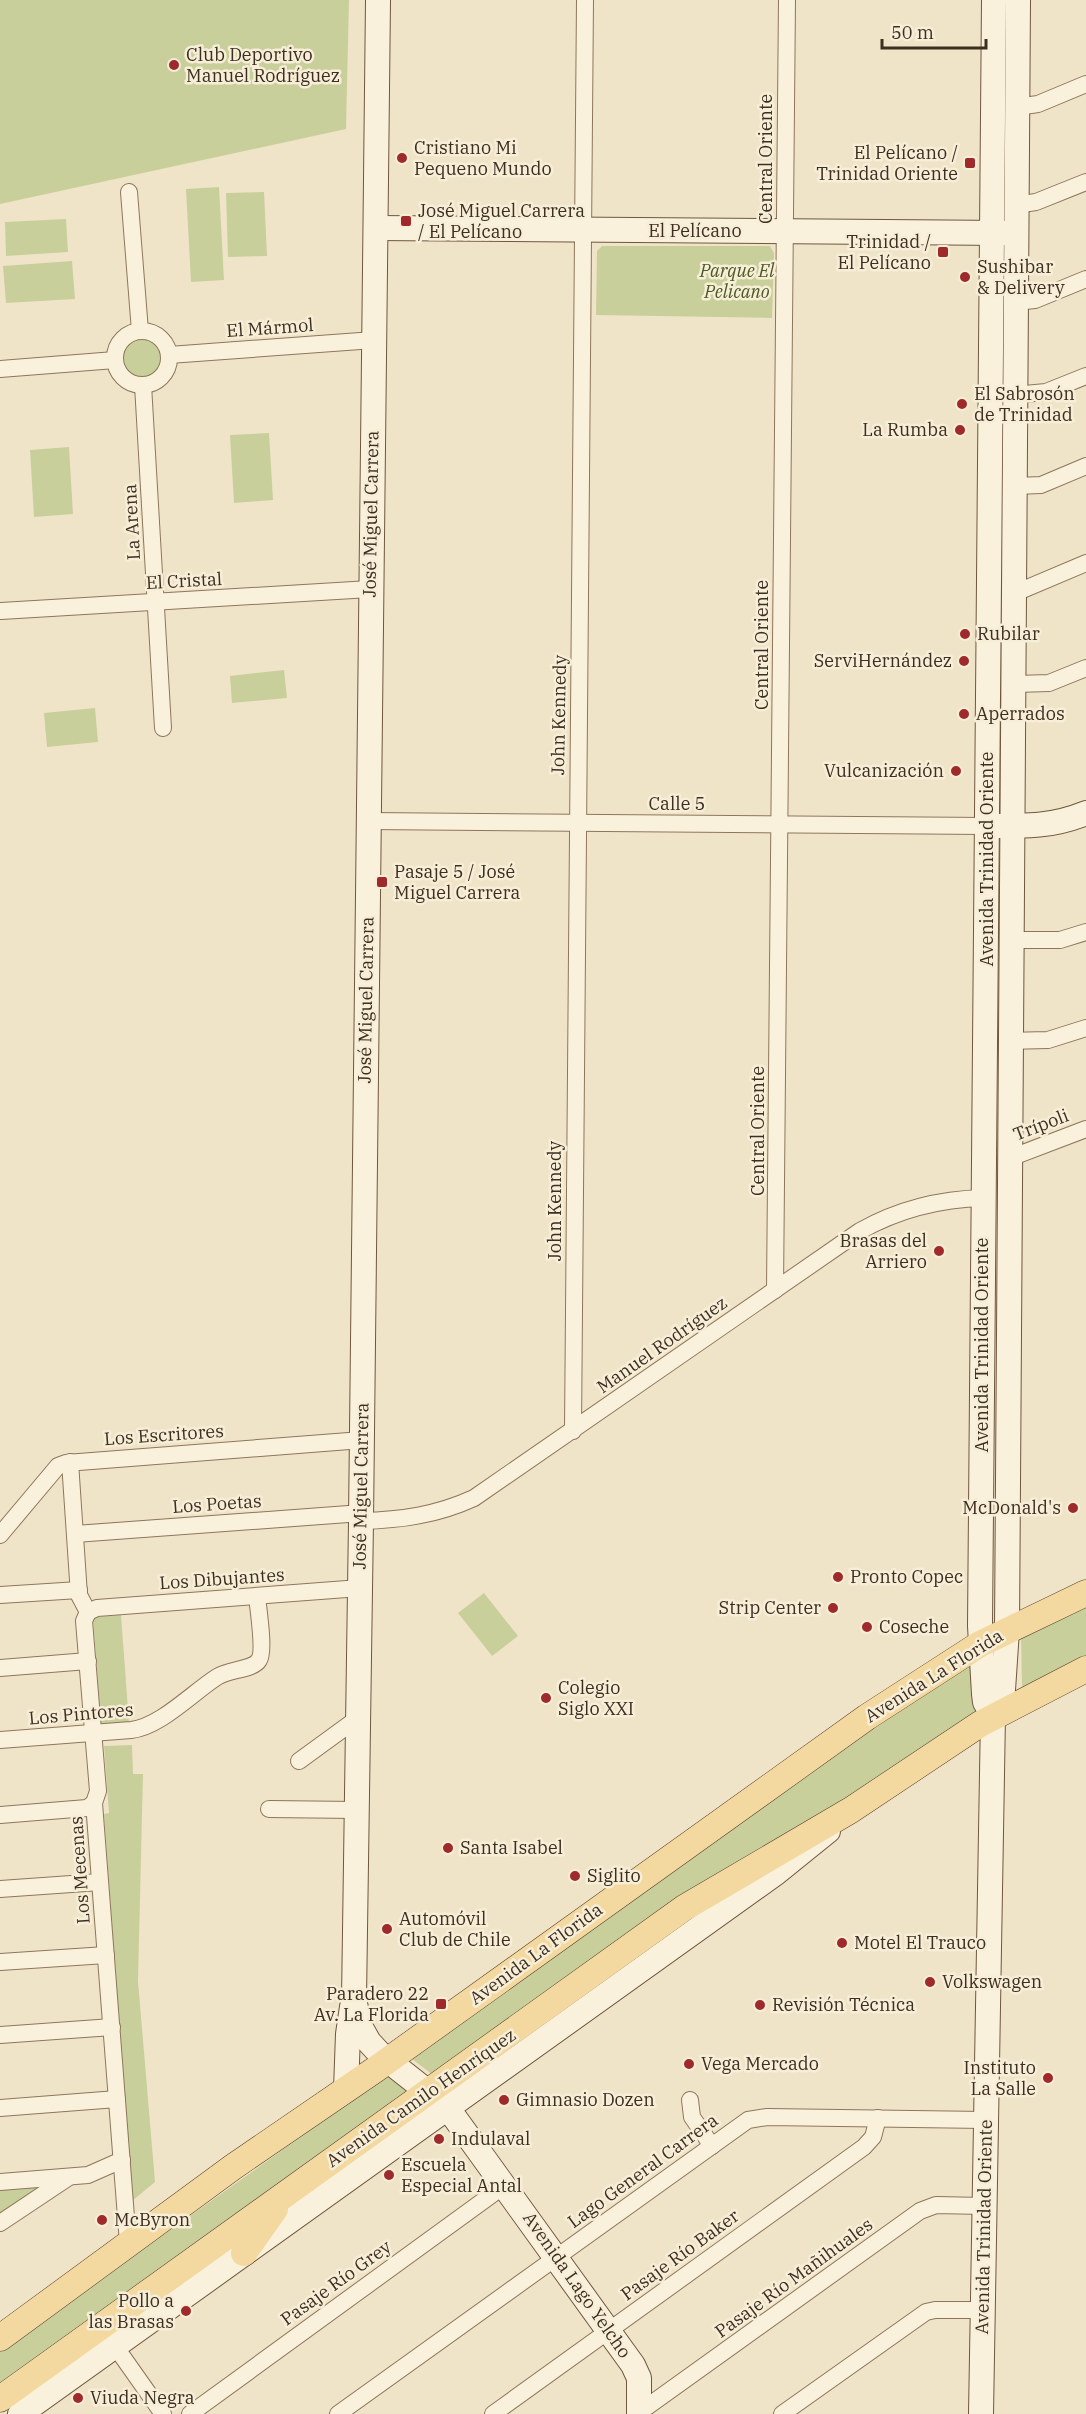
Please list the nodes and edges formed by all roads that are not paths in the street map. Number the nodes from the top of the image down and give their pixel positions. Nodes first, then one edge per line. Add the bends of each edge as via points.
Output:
1 (378, 0) edge
2 (585, 0) edge
3 (787, 0) edge
4 (994, 0) edge
5 (1018, 0) edge
6 (1086, 84) edge
7 (1017, 107) junction
8 (1086, 182) edge
9 (129, 192) dead end
10 (1015, 206) junction
11 (376, 228) junction
12 (583, 230) junction
13 (785, 231) junction
14 (1004, 233) junction
15 (1086, 279) edge
16 (1015, 302) junction
17 (140, 331) junction
18 (374, 340) junction
19 (169, 355) junction
20 (115, 360) junction
21 (0, 369) edge
22 (1086, 376) edge
23 (143, 386) junction
24 (1014, 394) junction
25 (1086, 466) edge
26 (1013, 486) junction
27 (1086, 563) edge
28 (370, 590) junction
29 (1013, 594) junction
30 (156, 602) junction
31 (0, 606) edge
32 (1, 611) edge
33 (0, 616) edge
34 (1086, 668) edge
35 (1012, 684) junction
36 (163, 728) dead end
37 (1086, 813) edge
38 (368, 821) junction
39 (577, 823) junction
40 (780, 824) junction
41 (987, 826) junction
42 (1012, 826) junction
43 (1086, 932) edge
44 (1011, 940) junction
45 (1086, 1028) edge
46 (1010, 1041) junction
47 (1086, 1129) edge
48 (1010, 1158) junction
49 (984, 1198) junction
50 (775, 1290) junction
51 (573, 1431) junction
52 (362, 1440) junction
53 (70, 1462) junction
54 (361, 1517) junction
55 (0, 1534) edge
56 (75, 1534) junction
57 (360, 1588) junction
58 (79, 1590) junction
59 (1086, 1593) edge
60 (0, 1595) edge
61 (257, 1596) junction
62 (88, 1612) junction
63 (1007, 1630) junction
64 (980, 1644) junction
65 (88, 1661) junction
66 (0, 1668) edge
67 (1086, 1669) edge
68 (993, 1716) junction
69 (358, 1718) junction
70 (93, 1733) junction
71 (0, 1740) edge
72 (299, 1761) dead end
73 (94, 1803) junction
74 (269, 1809) dead end
75 (356, 1810) junction
76 (0, 1815) edge
77 (100, 1882) junction
78 (0, 1889) edge
79 (106, 1954) junction
80 (0, 1962) edge
81 (354, 1999) junction
82 (112, 2027) junction
83 (0, 2035) edge
84 (388, 2061) junction
85 (346, 2090) junction
86 (117, 2099) junction
87 (438, 2100) junction
88 (690, 2100) dead end
89 (0, 2108) edge
90 (878, 2118) junction
91 (985, 2120) junction
92 (712, 2146) junction
93 (122, 2160) junction
94 (69, 2176) junction
95 (0, 2182) edge
96 (505, 2185) junction
97 (285, 2194) junction
98 (984, 2206) junction
99 (0, 2223) edge
100 (128, 2243) junction
101 (244, 2253) junction
102 (556, 2257) junction
103 (982, 2310) junction
104 (609, 2331) junction
105 (0, 2338) edge
106 (115, 2346) junction
107 (0, 2399) edge
108 (20, 2414) edge
109 (162, 2414) edge
110 (190, 2414) edge
111 (338, 2414) edge
112 (493, 2414) edge
113 (638, 2414) edge
114 (782, 2414) edge
115 (981, 2414) edge

1 - 11 street, José Miguel Carrera
2 - 12 street, John Kennedy
3 - 13 street, Central Oriente
4 - 14 street, Avenida Trinidad Oriente
5 - 7 street, Avenida Trinidad Oriente
6 - 7 street via 1038,104
7 - 10 street, Avenida Trinidad Oriente
8 - 10 street
9 - 17 street
10 - 14 street, Avenida Trinidad Oriente
11 - 12 street, El Pelícano
11 - 18 street, José Miguel Carrera
12 - 13 street, El Pelícano
12 - 39 street, John Kennedy
13 - 14 street, El Pelícano
13 - 40 street, Central Oriente
14 - 16 street, Avenida Trinidad Oriente
14 - 41 street, Avenida Trinidad Oriente
15 - 16 street via 1035,300
16 - 24 street, Avenida Trinidad Oriente
17 - 19 street via 161,338
17 - 20 street via 120,342
18 - 19 street, El Mármol
18 - 28 street, José Miguel Carrera
19 - 23 street via 169,364 160,379
20 - 21 street
20 - 23 street via 123,378
22 - 24 street via 1046,392
23 - 30 street, La Arena
24 - 26 street, Avenida Trinidad Oriente
25 - 26 street via 1041,485
26 - 29 street, Avenida Trinidad Oriente
27 - 29 street
28 - 30 street, El Cristal
28 - 38 street, José Miguel Carrera
29 - 35 street, Avenida Trinidad Oriente
30 - 32 street, El Cristal
30 - 36 street, La Arena
31 - 32 street
32 - 33 street
34 - 35 street via 1049,682
35 - 42 street, Avenida Trinidad Oriente
37 - 42 street via 1058,823
38 - 39 street, Calle 5
38 - 52 street, José Miguel Carrera
39 - 40 street, Calle 5
39 - 51 street, John Kennedy
40 - 41 street, Calle 5
40 - 50 street, Central Oriente
41 - 42 street
41 - 49 street, Avenida Trinidad Oriente
42 - 44 street, Avenida Trinidad Oriente
43 - 44 street via 1060,940
44 - 46 street, Avenida Trinidad Oriente
45 - 46 street via 1048,1040
46 - 48 street, Avenida Trinidad Oriente
47 - 48 street, Trípoli
48 - 63 street, Avenida Trinidad Oriente
49 - 50 street, Manuel Rodríguez via 948,1200 896,1213 860,1231
49 - 64 street, Avenida Trinidad Oriente
50 - 51 street, Manuel Rodríguez
51 - 54 street, Manuel Rodríguez via 460,1504 411,1518
52 - 53 street, Los Escritores
52 - 54 street, José Miguel Carrera
53 - 55 street via 58,1466
53 - 56 street, Los Mecenas
54 - 56 street, Los Poetas
54 - 57 street, José Miguel Carrera
56 - 58 street, Los Mecenas
57 - 61 street, Los Dibujantes
57 - 69 street, José Miguel Carrera
58 - 60 street
58 - 62 street, Los Mecenas
59 - 63 main road, Avenida La Florida
61 - 62 street, Los Dibujantes via 97,1608
61 - 70 street, Los Pintores via 261,1653 258,1662 224,1672 143,1728
62 - 65 street, Los Mecenas via 84,1621
63 - 64 main road, Avenida La Florida
63 - 68 street, Avenida Trinidad Oriente via 1003,1690
64 - 68 street, Avenida Trinidad Oriente via 985,1702
64 - 84 main road, Avenida La Florida via 867,1717
65 - 66 street
65 - 70 street, Los Mecenas
67 - 68 main road
68 - 87 main road, Avenida Camilo Henríquez via 851,1810 684,1908
68 - 91 street, Avenida Trinidad Oriente
69 - 72 street
69 - 75 street, José Miguel Carrera
70 - 71 street, Los Pintores
70 - 73 street, Los Mecenas via 98,1791
73 - 76 street via 87,1808
73 - 77 street, Los Mecenas
74 - 75 street
75 - 81 street, José Miguel Carrera
77 - 78 street
77 - 79 street, Los Mecenas
79 - 80 street
79 - 82 street, Los Mecenas
81 - 84 street, José Miguel Carrera via 364,2034
81 - 85 street, José Miguel Carrera
82 - 83 street
82 - 86 street, Los Mecenas
84 - 85 main road, Avenida La Florida
84 - 87 street, José Miguel Carrera
85 - 100 main road, Avenida La Florida
86 - 89 street
86 - 93 street, Los Mecenas
87 - 96 street, Avenida Lago Yelcho
87 - 97 main road, Avenida Camilo Henríquez
87 - 101 street, Avenida Camilo Henríquez
88 - 92 street via 692,2118
90 - 91 street, Lago General Carrera
90 - 92 street, Lago General Carrera via 760,2117 743,2123
90 - 104 street, Pasaje Río Baker via 873,2137 864,2147
91 - 98 street, Avenida Trinidad Oriente
92 - 102 street, Lago General Carrera
93 - 94 street via 88,2175
93 - 100 street, Los Mecenas
94 - 95 street
94 - 99 street
96 - 102 street, Avenida Lago Yelcho
96 - 110 street, Pasaje Río Grey
97 - 101 main road
97 - 107 main road, Avenida Camilo Henríquez
98 - 103 street, Avenida Trinidad Oriente
98 - 113 street, Pasaje Río Mañihuales via 936,2205 920,2211
100 - 105 main road, Avenida La Florida
101 - 106 street, Avenida Camilo Henríquez
102 - 104 street, Avenida Lago Yelcho
102 - 111 street, Lago General Carrera
103 - 114 street via 926,2312
103 - 115 street, Avenida Trinidad Oriente
104 - 112 street, Pasaje Río Baker
104 - 113 street, Avenida Lago Yelcho via 638,2373
106 - 108 street, Avenida Camilo Henríquez
106 - 109 street

